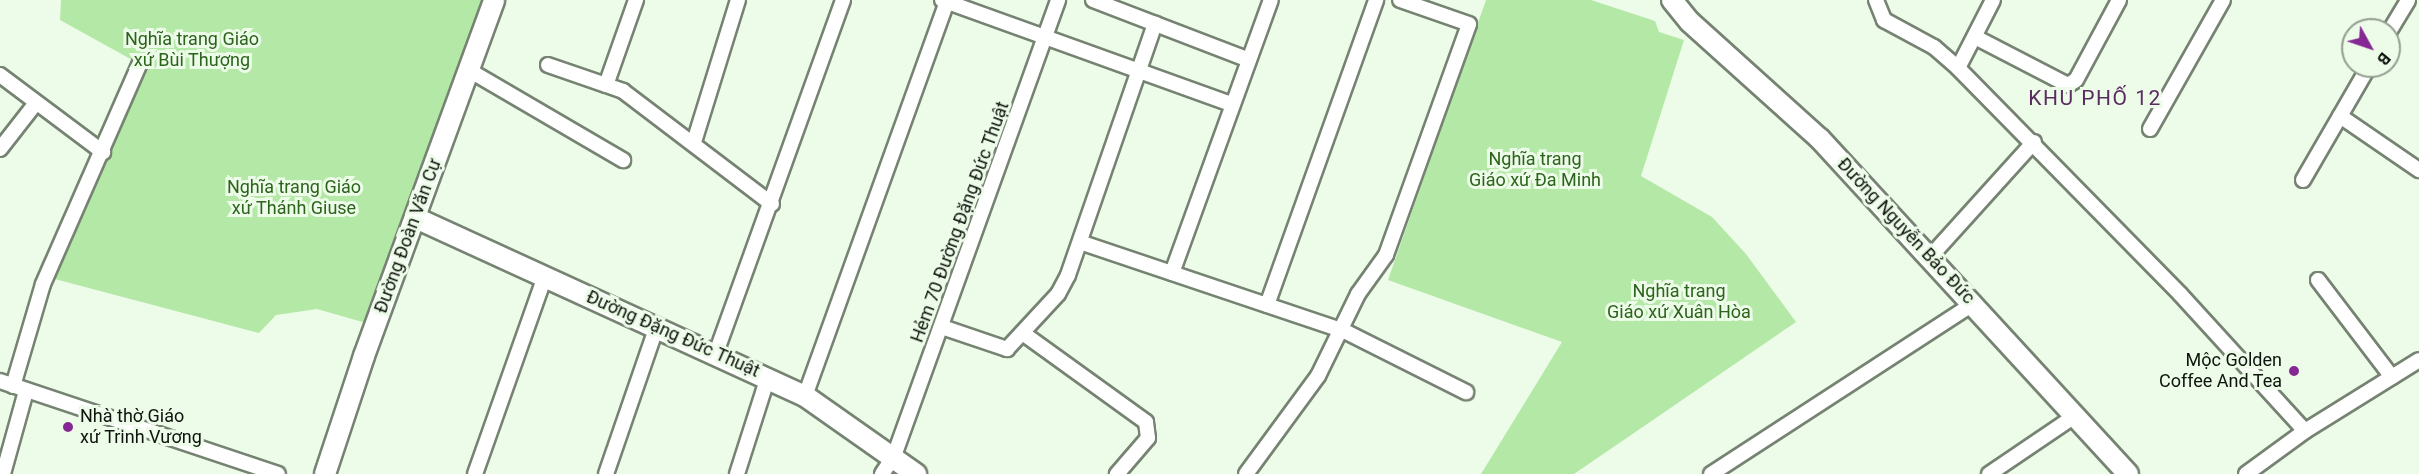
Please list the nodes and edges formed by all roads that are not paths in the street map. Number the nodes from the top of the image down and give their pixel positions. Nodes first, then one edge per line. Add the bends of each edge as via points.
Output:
1 (495, 0) edge
2 (636, 0) edge
3 (738, 0) edge
4 (843, 0) edge
5 (1058, 0) edge
6 (1093, 0) edge
7 (1271, 0) edge
8 (1376, 0) edge
9 (1400, 0) edge
10 (1672, 0) edge
11 (1876, 0) edge
12 (1993, 0) edge
13 (2119, 0) edge
14 (2223, 0) edge
15 (2408, 0) edge
16 (944, 1) edge
17 (2397, 18) edge
18 (1155, 24) junction
19 (1045, 37) junction
20 (1975, 37) junction
21 (1250, 60) junction
22 (140, 63) dead end
23 (548, 65) dead end
24 (1958, 68) junction
25 (467, 69) junction
26 (1139, 71) junction
27 (0, 75) edge
28 (2362, 78) edge
29 (606, 85) junction
30 (36, 103) junction
31 (1233, 105) junction
32 (2340, 116) junction
33 (2150, 129) dead end
34 (694, 142) junction
35 (2034, 142) junction
36 (0, 149) edge
37 (103, 152) junction
38 (623, 160) dead end
39 (2419, 170) edge
40 (2303, 180) dead end
41 (772, 204) junction
42 (416, 218) junction
43 (1080, 242) junction
44 (1930, 257) junction
45 (1172, 273) junction
46 (545, 276) junction
47 (2319, 280) dead end
48 (1974, 303) junction
49 (1268, 305) junction
50 (657, 326) junction
51 (942, 327) junction
52 (1342, 330) junction
53 (1024, 334) junction
54 (716, 352) junction
55 (2419, 360) edge
56 (768, 377) junction
57 (2392, 377) junction
58 (13, 386) edge
59 (1466, 392) dead end
60 (805, 396) junction
61 (2076, 415) junction
62 (2305, 431) junction
63 (894, 456) junction
64 (3, 474) edge
65 (278, 474) edge
66 (325, 474) edge
67 (475, 474) edge
68 (606, 474) edge
69 (737, 474) edge
70 (882, 474) edge
71 (916, 474) edge
72 (1117, 474) edge
73 (1246, 474) edge
74 (1711, 474) edge
75 (1989, 474) edge
76 (2128, 474) edge
77 (2246, 474) edge

1 - 25 street, Đường Đoàn Văn Cự
2 - 29 street
3 - 34 street
4 - 41 street
5 - 19 street, Hẻm 70 Đường Đặng Đức Thuật
6 - 18 street
7 - 21 street
8 - 49 street
9 - 52 street via 1469,24 1393,239 1358,294
10 - 44 street, Đường Nguyễn Bảo Đức via 1690,22 1798,116
11 - 24 street via 1884,20 1934,47
12 - 20 street
13 - 20 street via 2076,80 2068,85
14 - 33 street
15 - 17 street
16 - 19 street
16 - 60 street
18 - 21 street
18 - 26 street
19 - 26 street
19 - 51 street, Hẻm 70 Đường Đặng Đức Thuật
20 - 24 street
21 - 31 street
22 - 37 street
23 - 29 street
24 - 35 street
25 - 38 street
25 - 42 street, Đường Đoàn Văn Cự
26 - 31 street
26 - 43 street
27 - 30 street
28 - 32 street
29 - 34 street via 623,91
30 - 36 street
30 - 37 street
31 - 45 street
32 - 39 street
32 - 40 street
34 - 41 street
35 - 44 street
35 - 62 street
37 - 58 street via 43,284
41 - 54 street
42 - 46 street, Đường Đặng Đức Thuật
42 - 66 street, Đường Đoàn Văn Cự
43 - 45 street
43 - 53 street via 1063,286
44 - 48 street, Đường Nguyễn Bảo Đức
45 - 49 street
46 - 50 street, Đường Đặng Đức Thuật
46 - 67 street
47 - 57 street
48 - 61 street, Đường Nguyễn Bảo Đức
48 - 74 street
49 - 52 street
50 - 54 street, Đường Đặng Đức Thuật
50 - 68 street
51 - 53 street via 1007,349
51 - 63 street, Hẻm 70 Đường Đặng Đức Thuật
52 - 59 street
52 - 73 street via 1305,395
53 - 72 street via 1146,422 1148,438
54 - 56 street, Đường Đặng Đức Thuật
55 - 57 street
56 - 60 street, Đường Đặng Đức Thuật
56 - 69 street
57 - 62 street
58 - 64 street
58 - 65 street
60 - 63 street, Đường Đặng Đức Thuật
61 - 75 street
61 - 76 street, Đường Nguyễn Bảo Đức
62 - 77 street
63 - 70 street, Hẻm 70 Đường Đặng Đức Thuật
63 - 71 street, Đường Đặng Đức Thuật

